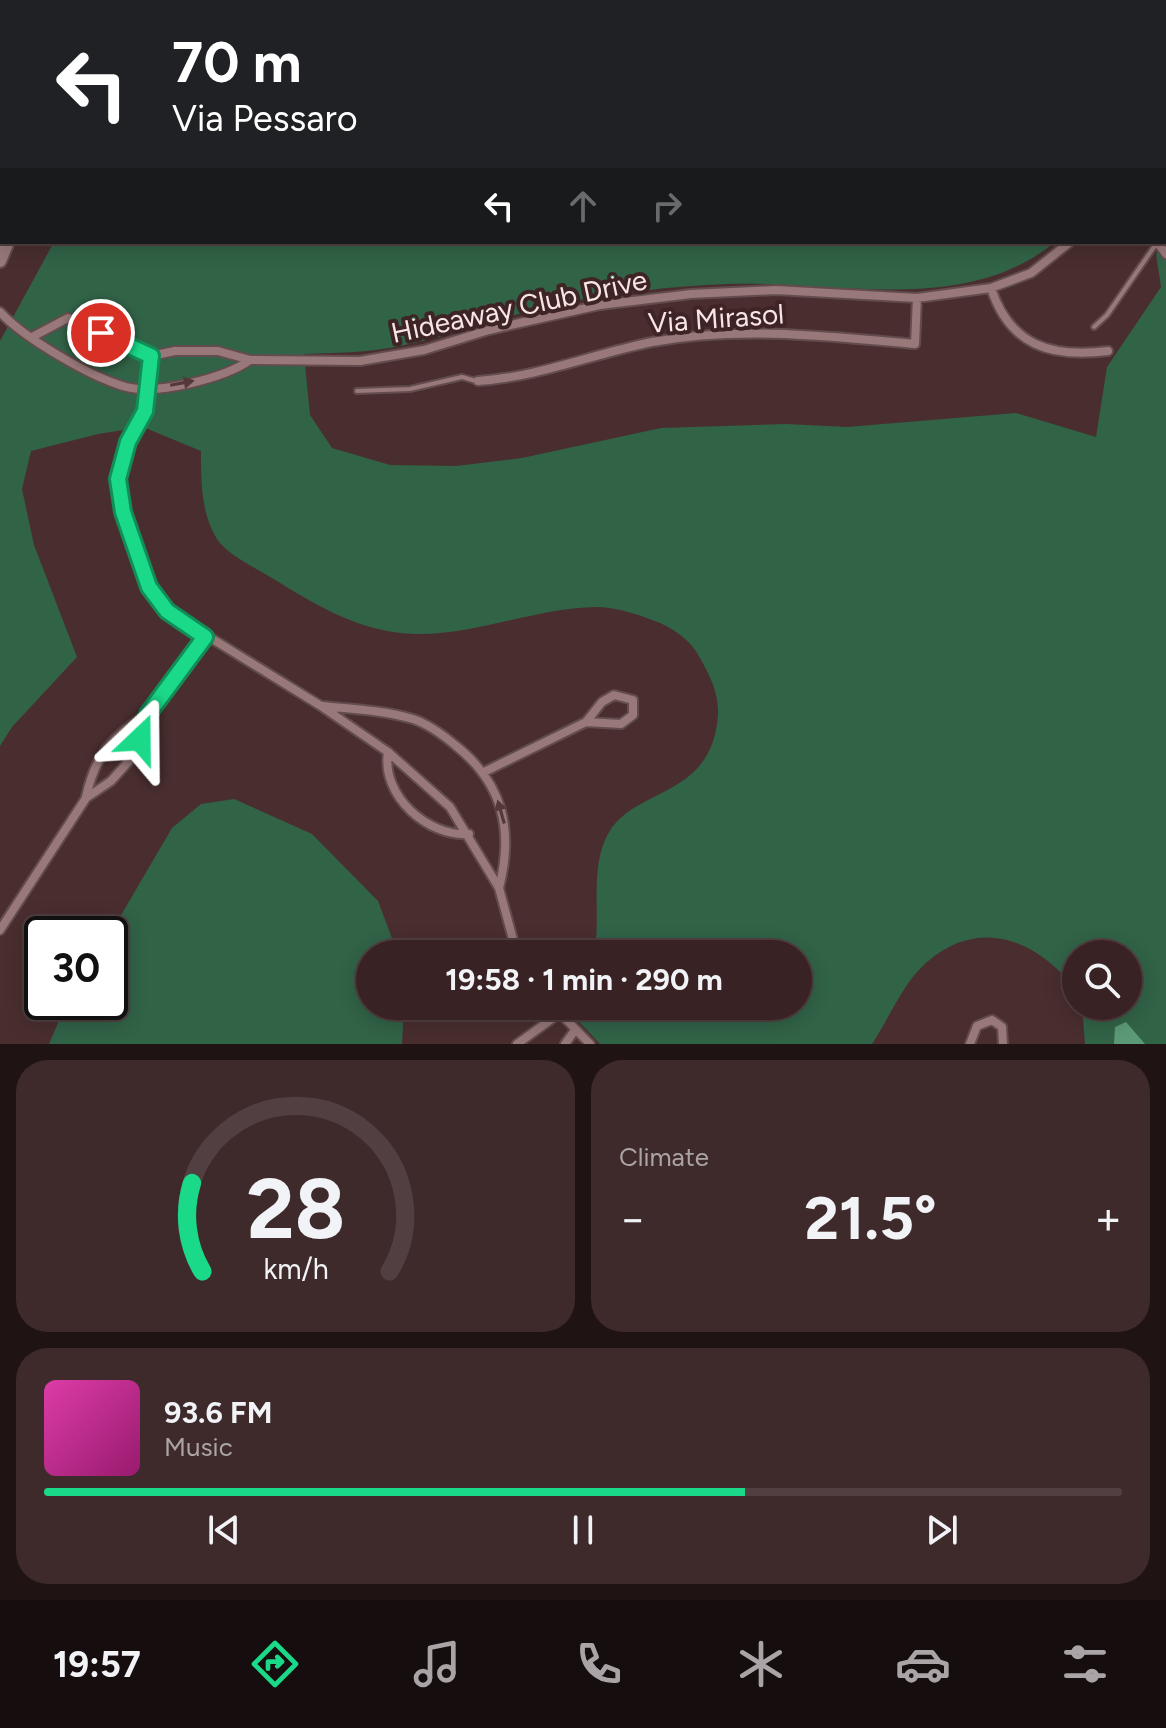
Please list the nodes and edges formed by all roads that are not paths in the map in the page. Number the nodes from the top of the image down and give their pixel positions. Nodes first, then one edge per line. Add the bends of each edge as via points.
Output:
1 (1067, 244) edge
2 (1157, 244) edge
3 (991, 288) junction
4 (917, 298) junction
5 (0, 312) edge
6 (0, 323) edge
7 (15, 326) junction
8 (1094, 327) dead end
9 (32, 337) junction
10 (1108, 351) dead end
11 (151, 356) junction
12 (250, 360) junction
13 (478, 381) joint
14 (150, 387) junction
15 (357, 391) dead end
16 (205, 637) junction
17 (321, 706) junction
18 (148, 714) junction
19 (586, 722) junction
20 (388, 752) junction
21 (484, 772) junction
22 (86, 798) junction
23 (469, 834) junction
24 (499, 888) junction
25 (0, 930) edge
26 (513, 940) edge
27 (545, 1020) edge
28 (566, 1020) edge
29 (575, 1030) junction
30 (517, 1044) edge
31 (565, 1044) edge
32 (590, 1044) edge
33 (970, 1044) edge
34 (1003, 1044) edge

1 - 3 street, Hideaway Club Drive via 1031,273
2 - 8 lane
3 - 4 street, Hideaway Club Drive
3 - 10 street via 1010,328 1025,339 1051,350
4 - 12 street, Hideaway Club Drive via 776,290 691,294 600,305 360,361
4 - 13 street, Via Mirasol via 915,344 740,333 654,342 519,378
5 - 7 street, Hideaway Club Drive
6 - 7 street, Hideaway Club Drive
7 - 9 street, Hideaway Club Drive
9 - 11 street via 68,318
9 - 14 street, Hideaway Club Drive via 128,387
11 - 12 street, Hideaway Club Drive via 218,351
11 - 14 street
14 -> 12 street, Hideaway Club Drive via 205,379
13 - 15 lane via 462,377 410,389
14 - 16 street via 118,479 123,512 149,587 167,611
16 - 17 street
16 - 18 street
17 - 20 street
17 - 21 street via 417,720
18 - 22 street via 129,761
18 - 22 street via 105,745
19 - 19 street via 621,724 633,715 633,700 614,695
19 - 21 street
20 - 23 street via 450,807
20 - 23 street via 386,765 394,788 411,812 434,828
24 -> 21 street via 507,858 506,830
22 - 25 street
23 - 24 street
24 - 26 street
27 - 30 street
28 - 29 street
29 - 31 street
29 - 32 street
33 - 34 street via 977,1026 992,1020 1002,1027

